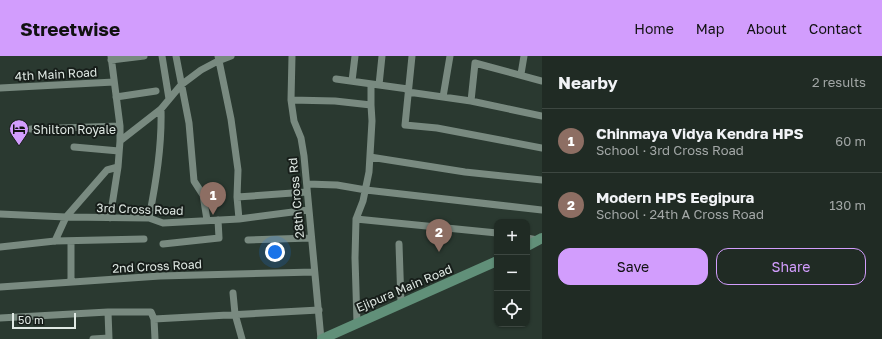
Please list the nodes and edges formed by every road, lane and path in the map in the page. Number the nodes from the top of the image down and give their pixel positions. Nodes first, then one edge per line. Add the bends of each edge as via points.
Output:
1 (144, 56) edge
2 (162, 56) edge
3 (176, 56) edge
4 (231, 56) edge
5 (292, 56) edge
6 (355, 56) edge
7 (382, 56) edge
8 (412, 56) edge
9 (450, 56) edge
10 (524, 56) edge
11 (111, 58) edge
12 (218, 58) edge
13 (476, 60) edge
14 (521, 74) junction
15 (336, 79) dead end
16 (352, 81) junction
17 (542, 81) edge
18 (114, 82) junction
19 (370, 84) junction
20 (181, 85) junction
21 (379, 85) junction
22 (0, 88) edge
23 (156, 91) dead end
24 (408, 91) junction
25 (116, 97) junction
26 (443, 97) junction
27 (169, 99) junction
28 (291, 100) junction
29 (471, 101) junction
30 (371, 105) junction
31 (161, 109) junction
32 (542, 116) edge
33 (120, 126) junction
34 (31, 129) dead end
35 (120, 141) junction
36 (74, 146) dead end
37 (542, 148) edge
38 (119, 151) junction
39 (370, 157) junction
40 (118, 167) junction
41 (542, 180) edge
42 (307, 184) junction
43 (366, 190) junction
44 (307, 192) junction
45 (237, 197) junction
46 (308, 210) junction
47 (542, 210) edge
48 (0, 214) edge
49 (66, 217) junction
50 (110, 218) junction
51 (149, 218) junction
52 (239, 218) junction
53 (356, 219) junction
54 (207, 220) junction
55 (218, 220) junction
56 (494, 233) edge
57 (311, 238) junction
58 (144, 239) dead end
59 (248, 240) dead end
60 (55, 241) junction
61 (71, 241) junction
62 (163, 244) dead end
63 (399, 244) dead end
64 (0, 247) edge
65 (494, 262) edge
66 (314, 272) junction
67 (71, 282) junction
68 (0, 287) edge
69 (233, 293) dead end
70 (401, 303) junction
71 (319, 310) junction
72 (108, 312) junction
73 (235, 314) junction
74 (0, 318) edge
75 (154, 319) junction
76 (357, 323) junction
77 (109, 338) edge
78 (93, 339) edge
79 (155, 339) edge
80 (242, 339) edge
81 (322, 339) edge

1 - 11 street
2 - 27 street
3 - 20 street
4 - 12 street
5 - 28 street, 28th Cross Rd
6 - 16 street
7 - 21 street
8 - 24 street
9 - 26 street
10 - 14 street
11 - 18 street
12 - 20 street
12 - 45 street via 231,119 238,170
13 - 14 street
13 - 29 street
14 - 17 street
15 - 16 street
16 - 19 street
18 - 22 street, 4th Main Road
18 - 25 street
19 - 21 street
19 - 30 street
20 - 27 street
20 - 54 street via 194,181 203,195
21 - 24 street
23 - 25 street
24 - 26 street
24 - 37 street via 405,125 437,128
25 - 33 street
26 - 29 street
27 - 31 street
28 - 30 street
28 - 42 street, 28th Cross Rd via 294,121 301,138
29 - 32 street
30 - 39 street
31 - 35 street
31 - 51 street via 159,157
33 - 34 street
33 - 35 street
35 - 38 street
36 - 38 street
38 - 40 street
39 - 41 street via 465,172
39 - 43 street
40 - 49 street via 106,170
40 - 50 street
42 - 43 street via 337,185
42 - 44 street, 28th Cross Rd
43 - 47 street
43 - 53 street
44 - 45 street
44 - 46 street, 28th Cross Rd
45 - 52 street
46 - 52 street, 3rd Cross Road
46 - 57 street, 28th Cross Rd
48 - 49 street, 3rd Cross Road
49 - 50 street, 3rd Cross Road
49 - 60 street
50 - 51 street, 3rd Cross Road
51 - 54 street, 3rd Cross Road via 163,223
52 - 55 street, 3rd Cross Road
53 - 56 street
53 - 76 street
54 - 55 street, 3rd Cross Road
55 - 62 street via 219,238
57 - 59 street
57 - 66 street, 28th Cross Rd
58 - 61 street
60 - 61 street
60 - 64 street
61 - 67 street
63 - 70 street
65 - 70 street, Ejipura Main Road
66 - 67 street, 2nd Cross Road via 160,276
66 - 71 street, 28th Cross Rd
67 - 68 street, 2nd Cross Road
69 - 73 street
70 - 76 street, Ejipura Main Road
71 - 73 street
71 - 81 street, 28th Cross Rd
72 - 74 street
72 - 75 street via 151,312
72 - 77 street
73 - 75 street
73 - 80 street
75 - 79 street
76 - 81 street, Ejipura Main Road
77 - 78 street

